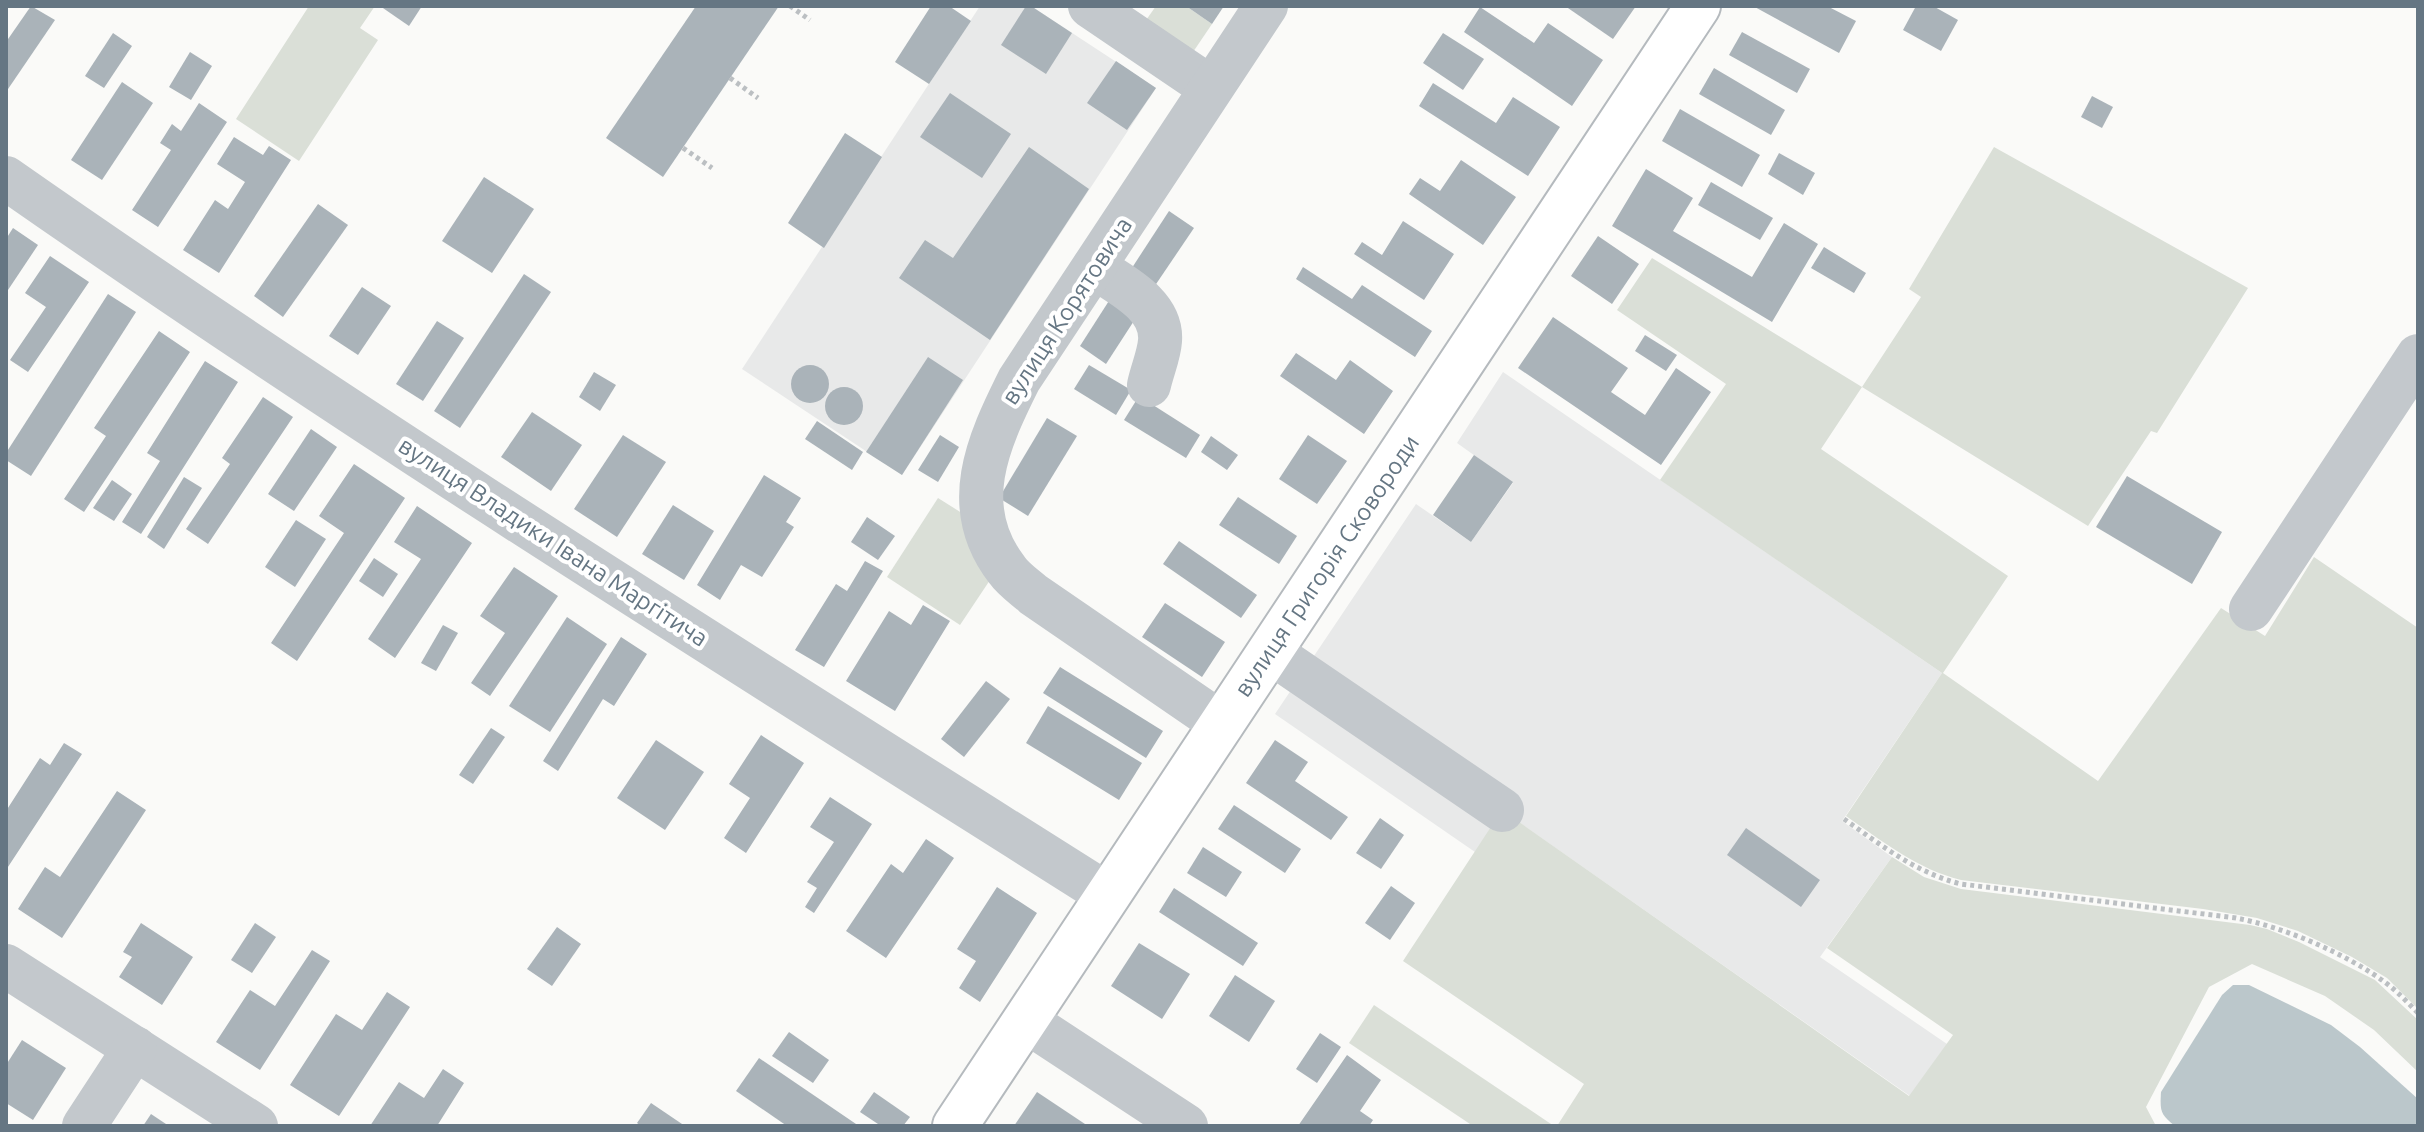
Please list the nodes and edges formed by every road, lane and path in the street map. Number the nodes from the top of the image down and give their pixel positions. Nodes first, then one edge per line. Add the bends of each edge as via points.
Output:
1 (790, 6) edge
2 (1090, 6) edge
3 (1266, 6) edge
4 (1698, 6) edge
5 (810, 20) dead end
6 (730, 78) dead end
7 (1211, 88) junction
8 (758, 98) dead end
9 (683, 148) dead end
10 (712, 168) dead end
11 (6, 178) edge
12 (1094, 267) junction
13 (2418, 356) edge
14 (1149, 385) dead end
15 (2251, 609) dead end
16 (1270, 652) junction
17 (1222, 724) junction
18 (1502, 810) dead end
19 (1844, 819) dead end
20 (1108, 895) junction
21 (6, 966) edge
22 (2418, 1013) edge
23 (1026, 1021) junction
24 (135, 1048) junction
25 (84, 1126) edge
26 (256, 1126) edge
27 (955, 1126) edge
28 (1186, 1126) edge

1 - 5 path
2 - 7 street
3 - 7 street, вулиця Корятовича
4 - 16 main road, вулиця Григорія Сковороди
6 - 8 path
7 - 12 street, вулиця Корятовича
9 - 10 path
11 - 20 street, вулиця Владики Івана Маргітича via 454,479
12 - 14 street via 1141,299 1158,326 1160,340
12 - 17 street, вулиця Корятовича via 995,426 985,457 984,525 1008,573 1034,595
13 - 15 street
16 - 17 main road, вулиця Григорія Сковороди
16 - 18 street
17 - 20 main road, вулиця Григорія Сковороди
19 - 22 path via 1909,864 1943,880 2274,927 2366,970
20 - 23 main road, вулиця Григорія Сковороди
21 - 24 street
23 - 27 main road, вулиця Григорія Сковороди
23 - 28 street
24 - 25 street
24 - 26 street

